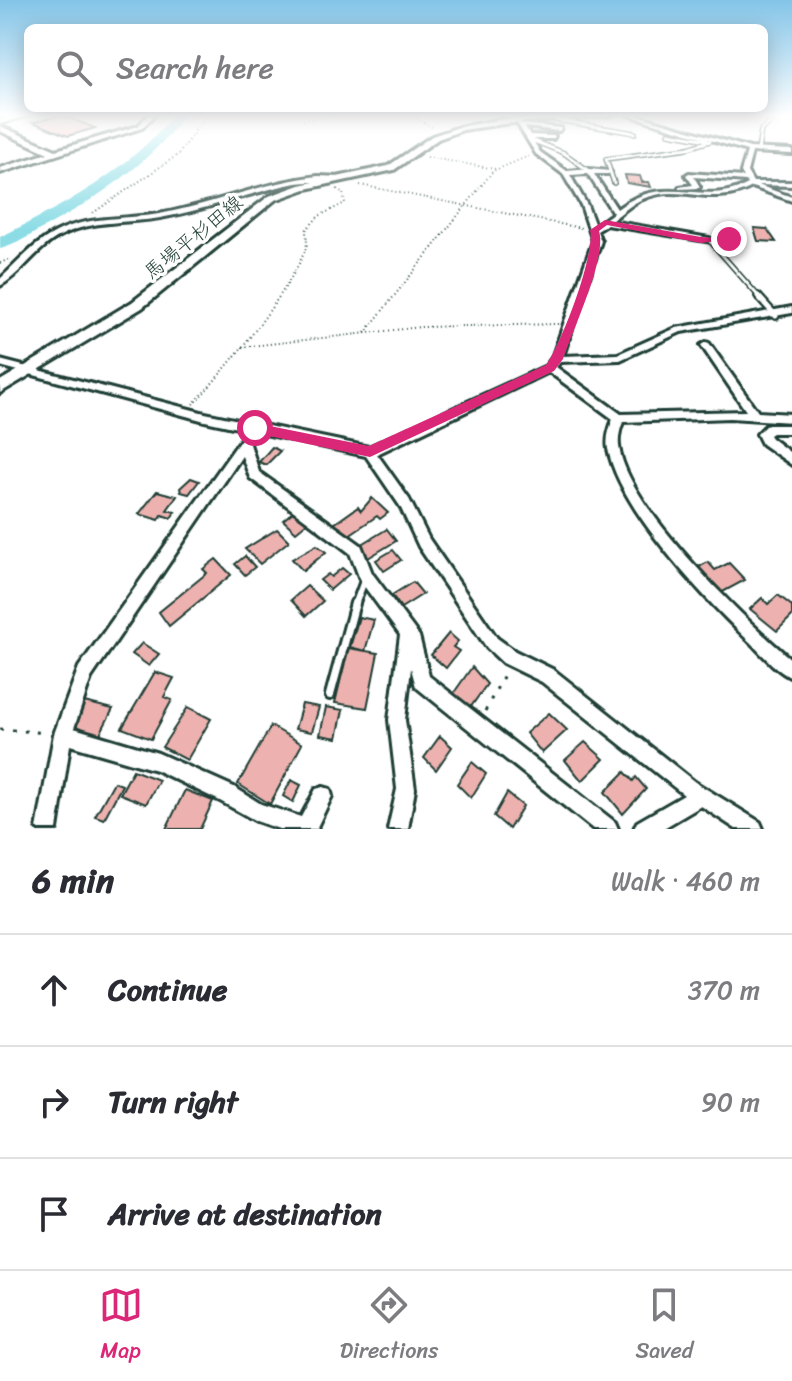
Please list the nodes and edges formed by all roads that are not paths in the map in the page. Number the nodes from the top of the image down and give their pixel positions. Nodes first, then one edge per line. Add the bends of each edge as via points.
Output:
1 (53, 154) edge
2 (416, 154) edge
3 (539, 154) edge
4 (565, 154) edge
5 (650, 154) edge
6 (752, 154) edge
7 (0, 171) edge
8 (589, 171) junction
9 (608, 172) junction
10 (566, 173) junction
11 (335, 181) junction
12 (750, 182) junction
13 (614, 183) dead end
14 (792, 184) edge
15 (667, 191) junction
16 (580, 197) junction
17 (604, 198) junction
18 (792, 199) edge
19 (615, 211) junction
20 (605, 222) junction
21 (594, 230) junction
22 (729, 239) dead end
23 (709, 240) junction
24 (0, 283) edge
25 (792, 310) edge
26 (776, 316) junction
27 (706, 345) dead end
28 (0, 363) edge
29 (553, 363) junction
30 (31, 371) junction
31 (0, 388) edge
32 (754, 415) junction
33 (619, 418) junction
34 (792, 418) edge
35 (255, 428) junction
36 (792, 429) edge
37 (244, 444) junction
38 (370, 452) junction
39 (792, 460) edge
40 (366, 577) junction
41 (408, 632) junction
42 (792, 670) edge
43 (330, 695) dead end
44 (63, 734) junction
45 (323, 796) dead end
46 (700, 796) junction
47 (307, 828) edge
48 (47, 829) edge
49 (398, 829) edge
50 (608, 829) edge
51 (644, 829) edge
52 (753, 829) edge

1 - 7 street
2 - 11 main road, 馬場平杉田線 via 391,168
3 - 10 street
4 - 8 lane
5 - 9 lane via 606,159
6 - 12 street via 744,167
8 - 9 street
8 - 10 street
8 - 17 street
9 - 13 lane
10 - 16 street
11 - 24 street via 312,179 185,211 87,224 28,254
11 - 30 main road, 馬場平杉田線 via 267,201 137,305
12 - 14 street
12 - 15 street via 722,197
12 - 15 street via 692,174 688,177 697,187
12 - 18 street
15 - 19 street via 640,196
16 - 17 street
16 - 21 street
17 - 19 street
19 - 20 street
20 - 21 street
20 - 23 street
21 - 29 street via 591,263
22 - 23 lane
23 - 26 lane
25 - 26 street
26 - 29 street via 679,330 620,357
27 - 32 street
28 - 30 street
29 - 33 street
29 - 38 street
30 - 31 main road, 馬場平杉田線
30 - 35 street
32 - 33 street
32 - 34 street
33 - 42 street via 614,435 617,459 666,539 723,608
35 - 37 street
35 - 38 street
36 - 39 street via 763,434
37 - 40 street via 254,475 356,549
37 - 44 street via 85,673
38 - 46 street via 492,643 548,676
40 - 41 street
40 - 43 lane via 348,622
41 - 49 street via 397,720 406,789
41 - 50 street via 422,681
44 - 47 street via 158,762 256,812
44 - 48 street
45 - 47 street
46 - 51 street
46 - 52 street

